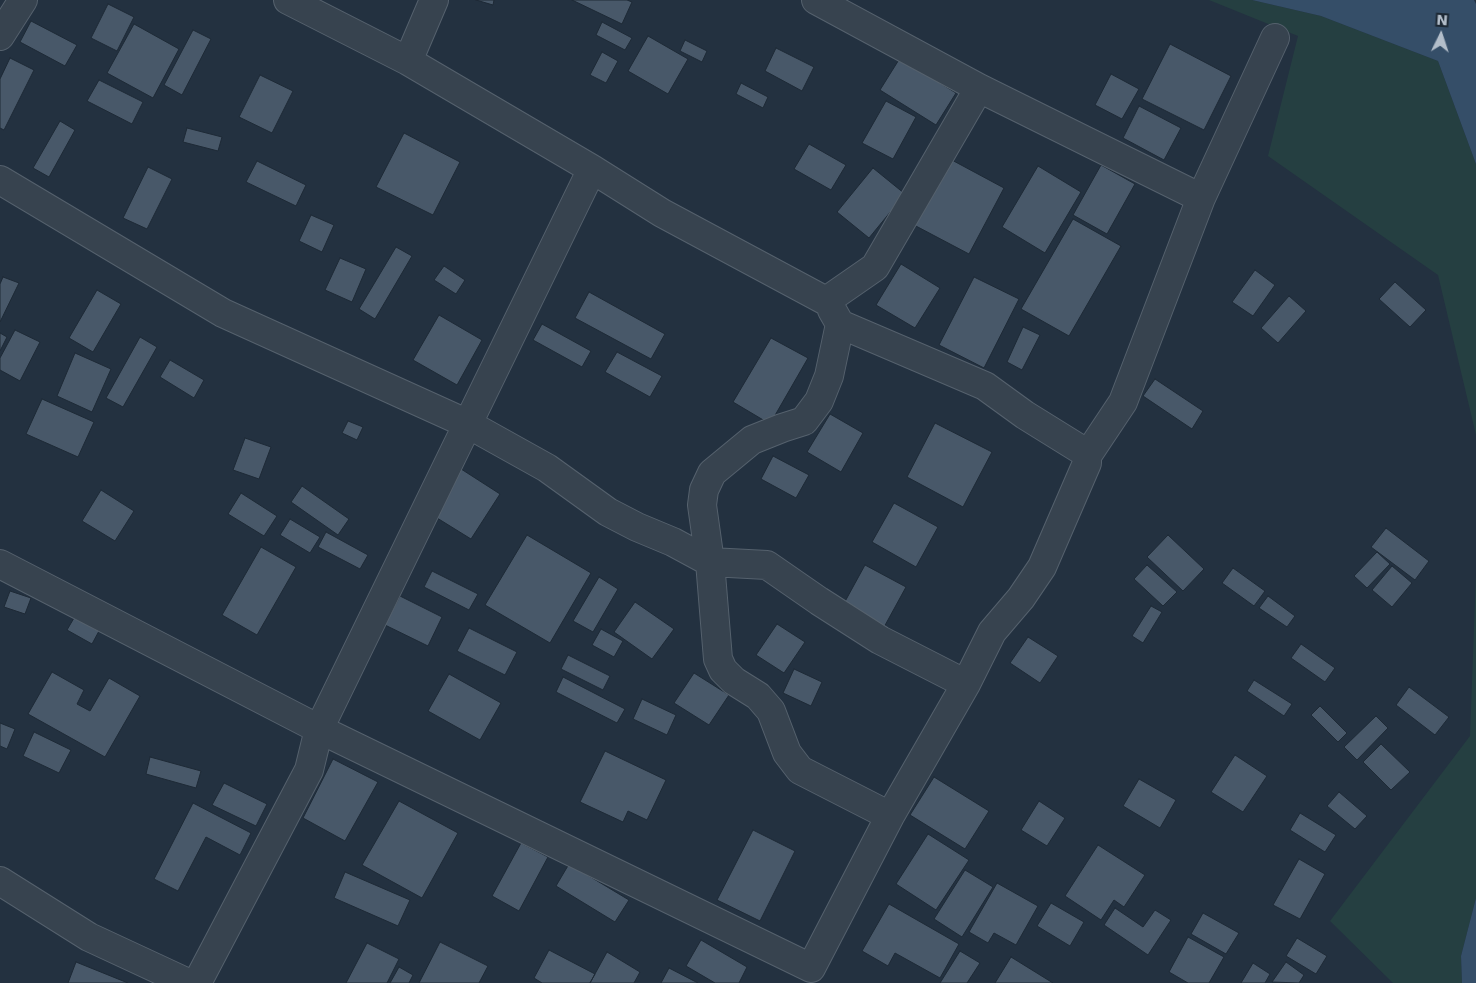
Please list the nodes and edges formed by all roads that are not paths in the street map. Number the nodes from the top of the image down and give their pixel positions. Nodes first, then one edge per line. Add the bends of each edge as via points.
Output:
1 (23, 0) edge
2 (288, 0) edge
3 (434, 0) edge
4 (816, 0) edge
5 (0, 36) edge
6 (1275, 38) dead end
7 (408, 61) junction
8 (979, 88) junction
9 (592, 170) junction
10 (0, 180) edge
11 (1201, 198) junction
12 (826, 301) junction
13 (840, 324) junction
14 (468, 424) junction
15 (1087, 456) junction
16 (710, 562) junction
17 (0, 564) edge
18 (966, 684) junction
19 (319, 729) junction
20 (890, 816) junction
21 (0, 881) edge
22 (809, 975) edge
23 (188, 983) edge
24 (197, 983) edge

1 - 5 street
2 - 7 street
3 - 7 street
4 - 8 street
6 - 11 street
7 - 9 street
8 - 11 street
8 - 12 street via 875,267
9 - 12 street via 662,213
9 - 14 street
10 - 14 street via 223,313
11 - 15 street via 1123,402
12 - 13 street
13 - 15 street via 985,386
13 - 16 street via 829,376 819,401 804,422 752,440 712,473 704,490 702,505
14 - 16 street via 547,468 608,512
14 - 19 street
15 - 18 street via 1087,463 1042,567 992,632
16 - 18 street via 767,565 880,640
16 - 20 street via 718,659 723,670 758,696 771,711 787,753 800,770
17 - 19 street
18 - 20 street
19 - 22 street
19 - 24 street via 309,770
20 - 22 street
21 - 23 street via 89,937

